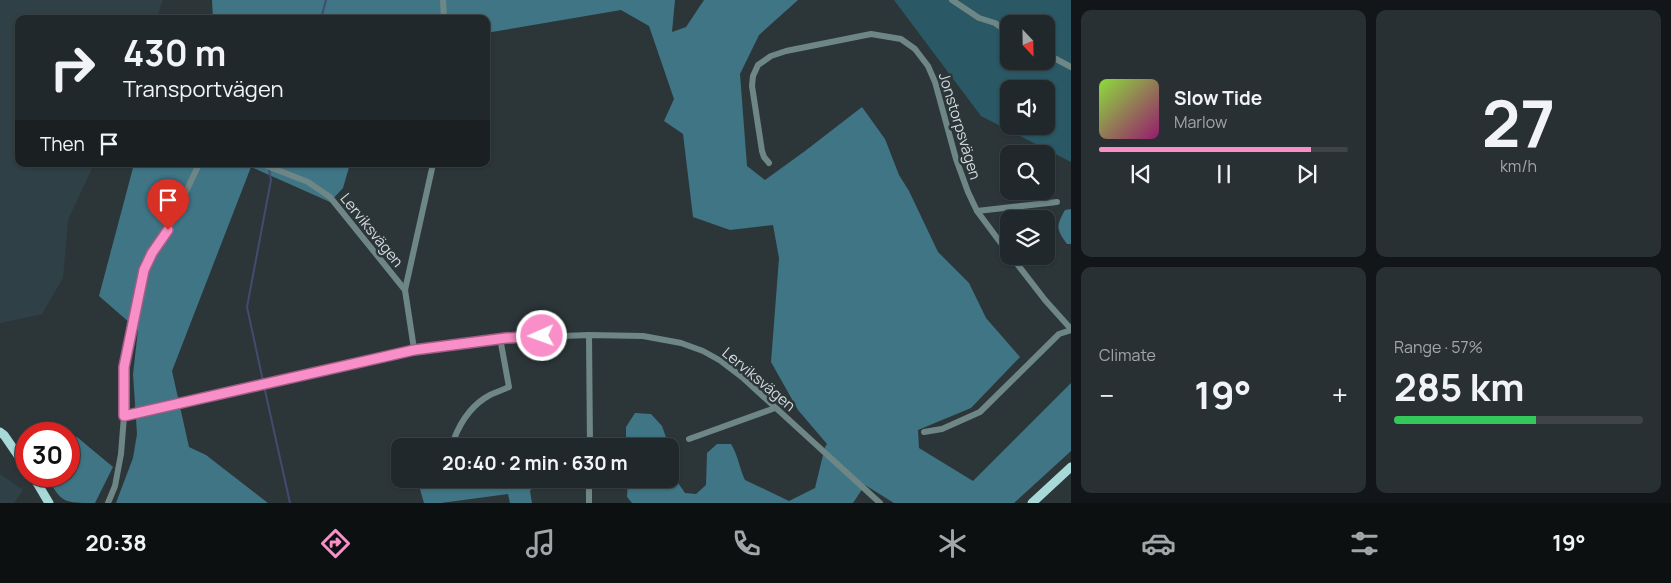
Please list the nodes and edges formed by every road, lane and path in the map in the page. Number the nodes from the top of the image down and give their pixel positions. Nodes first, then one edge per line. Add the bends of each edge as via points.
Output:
1 (443, 0) edge
2 (952, 0) edge
3 (444, 15) edge
4 (1000, 27) edge
5 (1055, 59) edge
6 (1071, 67) edge
7 (769, 162) dead end
8 (198, 167) edge
9 (270, 167) edge
10 (432, 167) edge
11 (1057, 202) dead end
12 (976, 211) junction
13 (1000, 242) edge
14 (1018, 265) edge
15 (405, 290) junction
16 (1071, 330) edge
17 (589, 335) junction
18 (500, 338) junction
19 (414, 350) junction
20 (775, 408) junction
21 (124, 416) junction
22 (0, 432) edge
23 (924, 432) dead end
24 (454, 438) dead end
25 (590, 438) edge
26 (689, 439) dead end
27 (15, 451) edge
28 (1071, 467) edge
29 (40, 487) edge
30 (589, 488) edge
31 (49, 503) edge
32 (108, 503) edge
33 (588, 503) edge
34 (880, 503) edge
35 (1032, 503) edge

1 - 3 street
2 - 4 street via 979,18
5 - 6 street
7 - 12 street, Jonstorpsvägen via 762,150 752,86 758,65 786,51 871,34 901,39 915,49 935,82 956,159
8 - 21 street via 168,230 144,270 124,367
9 - 15 street, Lerviksvägen via 308,182 330,197
10 - 15 street, Lerviksvägen
11 - 12 street
12 - 13 street, Jonstorpsvägen
14 - 16 street, Jonstorpsvägen
15 - 19 street, Lerviksvägen
16 - 23 street, Jonstorpsvägen via 1059,334 980,412 942,430
17 - 18 street, Lerviksvägen
17 - 20 street, Lerviksvägen via 643,336 703,351 721,360
17 - 25 street
18 - 19 street, Lerviksvägen
18 - 24 street via 509,387 490,395 468,413
19 - 21 street, Lerviksvägen
20 - 26 street
20 - 34 street, Lerviksvägen
21 - 32 street via 121,454
22 - 27 main road
28 - 35 main road
29 - 31 main road
30 - 33 street

